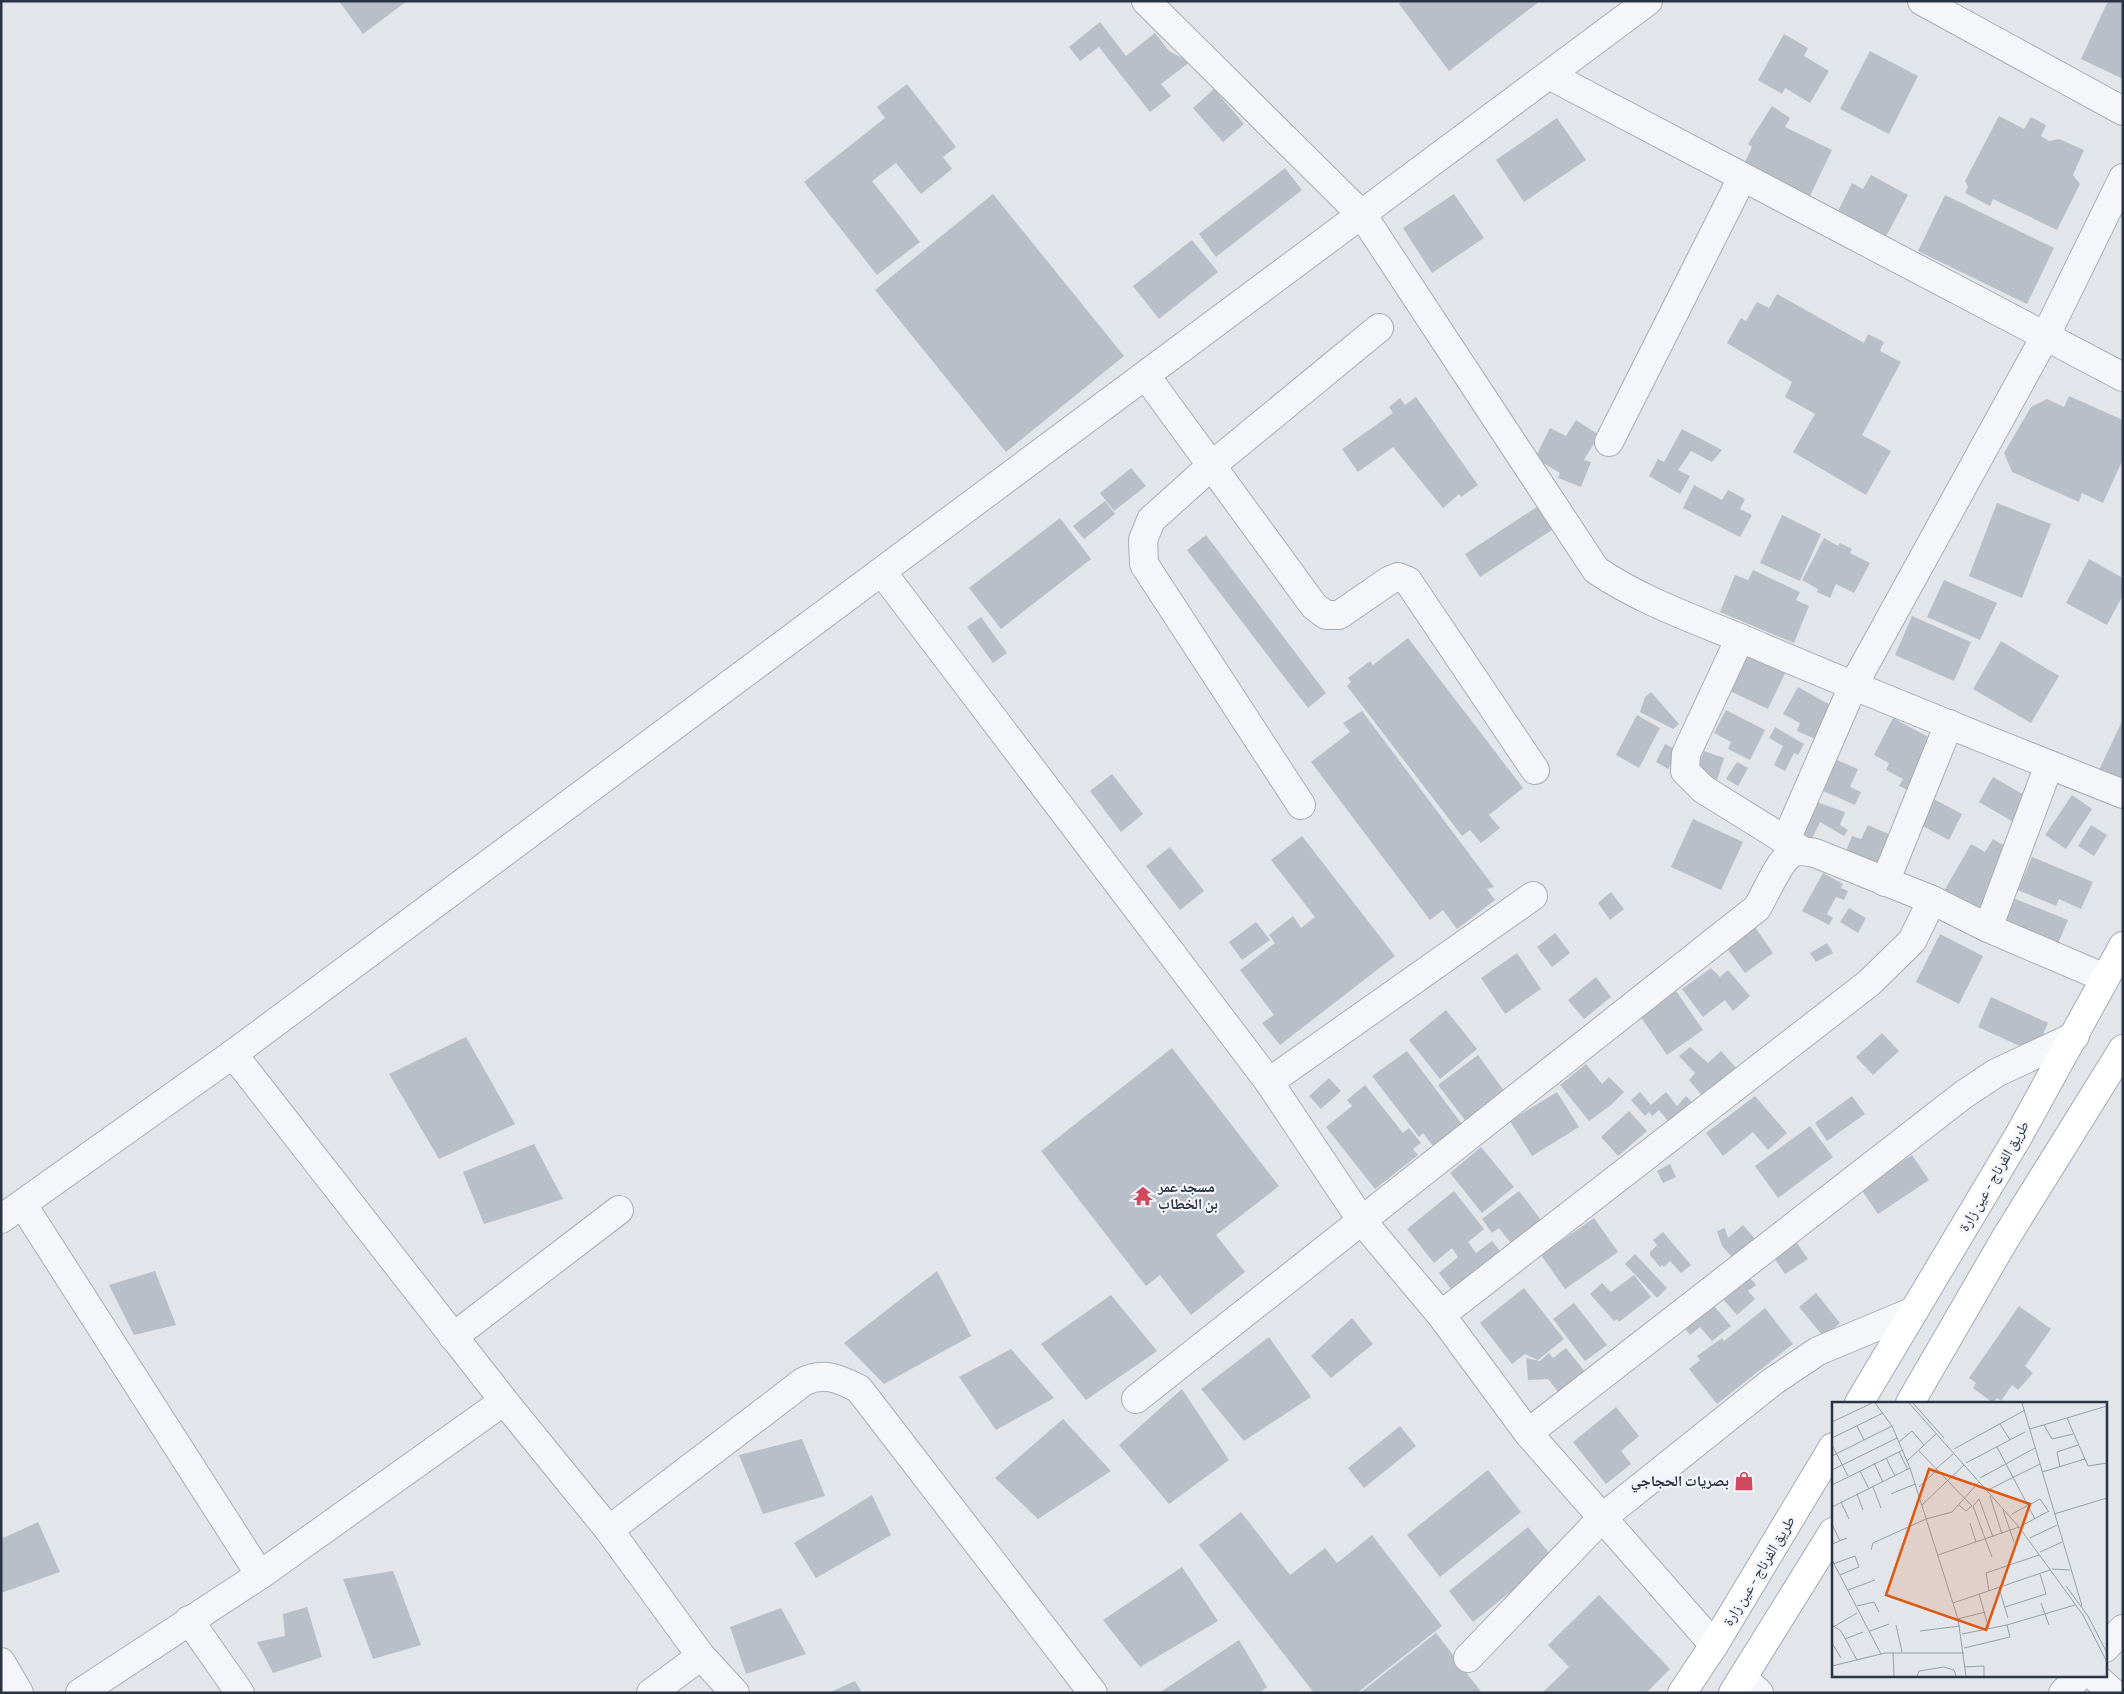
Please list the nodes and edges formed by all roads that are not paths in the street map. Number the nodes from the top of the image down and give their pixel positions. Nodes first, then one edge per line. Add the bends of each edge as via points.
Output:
1 (1146, 1) edge
2 (1648, 1) edge
3 (1922, 1) edge
4 (1549, 76) junction
5 (2123, 111) edge
6 (1742, 178) junction
7 (2123, 178) edge
8 (1363, 216) junction
9 (1379, 328) dead end
10 (2046, 335) junction
11 (1146, 376) junction
12 (2123, 377) edge
13 (1609, 442) dead end
14 (1211, 466) junction
15 (882, 572) junction
16 (1740, 638) junction
17 (1853, 686) junction
18 (1949, 724) junction
19 (2049, 765) junction
20 (1536, 770) dead end
21 (2123, 794) edge
22 (1301, 805) dead end
23 (1794, 845) junction
24 (1885, 882) junction
25 (1533, 896) dead end
26 (1932, 900) junction
27 (1988, 928) junction
28 (2123, 946) edge
29 (2105, 978) junction
30 (2075, 1036) junction
31 (2123, 1049) edge
32 (233, 1054) junction
33 (1269, 1082) junction
34 (620, 1210) dead end
35 (12, 1212) edge
36 (1362, 1221) junction
37 (1914, 1311) junction
38 (1441, 1315) junction
39 (453, 1337) junction
40 (1136, 1399) dead end
41 (504, 1402) junction
42 (1860, 1402) edge
43 (1911, 1402) edge
44 (1528, 1433) junction
45 (1832, 1449) edge
46 (1602, 1518) junction
47 (609, 1530) junction
48 (1832, 1534) edge
49 (260, 1574) junction
50 (188, 1620) junction
51 (2123, 1629) edge
52 (1714, 1645) junction
53 (2106, 1647) edge
54 (701, 1656) junction
55 (1468, 1658) dead end
56 (1, 1662) edge
57 (2079, 1676) edge
58 (2093, 1676) edge
59 (1745, 1688) edge
60 (19, 1693) edge
61 (80, 1693) edge
62 (240, 1693) edge
63 (652, 1693) edge
64 (735, 1693) edge
65 (1093, 1693) edge
66 (1682, 1693) edge
67 (2063, 1693) edge
68 (2113, 1693) edge

1 - 8 street
2 - 4 street
3 - 5 street
4 - 6 street
4 - 8 street
6 - 10 street
6 - 13 street
7 - 10 street
8 - 11 street
8 - 16 street via 1596,570 1616,584
9 - 14 street
10 - 12 street
10 - 17 street
11 - 14 street
11 - 15 street
14 - 20 street via 1314,606 1326,615 1339,615 1390,580 1398,577 1408,581
14 - 22 street via 1151,520 1143,540 1144,564
15 - 32 street
15 - 33 street
16 - 17 street
16 - 23 street via 1686,754 1685,771 1703,789
17 - 18 street
17 - 23 street
18 - 19 street
18 - 24 street
19 - 21 street
19 - 27 street
23 - 24 street
23 - 36 street via 1757,908
24 - 26 street
25 - 33 street
26 - 27 street
26 - 38 street via 1912,941 1869,983
27 - 29 street
28 - 29 main road, طريق الفرناج - عين زارة
29 - 30 main road, طريق الفرناج - عين زارة
30 - 37 main road, طريق الفرناج - عين زارة
30 - 44 street via 1996,1073 1963,1095
31 - 43 main road via 2005,1240
32 - 35 street
32 - 39 street
33 - 36 street
34 - 39 street
35 - 49 street
36 - 38 street
36 - 40 street
37 - 42 main road, طريق الفرناج - عين زارة
37 - 46 street via 1818,1351 1772,1382
38 - 44 street
39 - 41 street
41 - 47 street
41 - 49 street
44 - 46 street
45 - 52 main road, طريق الفرناج - عين زارة
46 - 52 street
46 - 55 street
47 - 54 street
47 - 65 street via 803,1382 813,1376 837,1378 859,1389
48 - 59 main road
49 - 50 street
50 - 61 street
50 - 62 street
51 - 53 street
52 - 66 main road, طريق الفرناج - عين زارة
54 - 63 street
54 - 64 street
56 - 60 street
57 - 67 street
58 - 68 street

